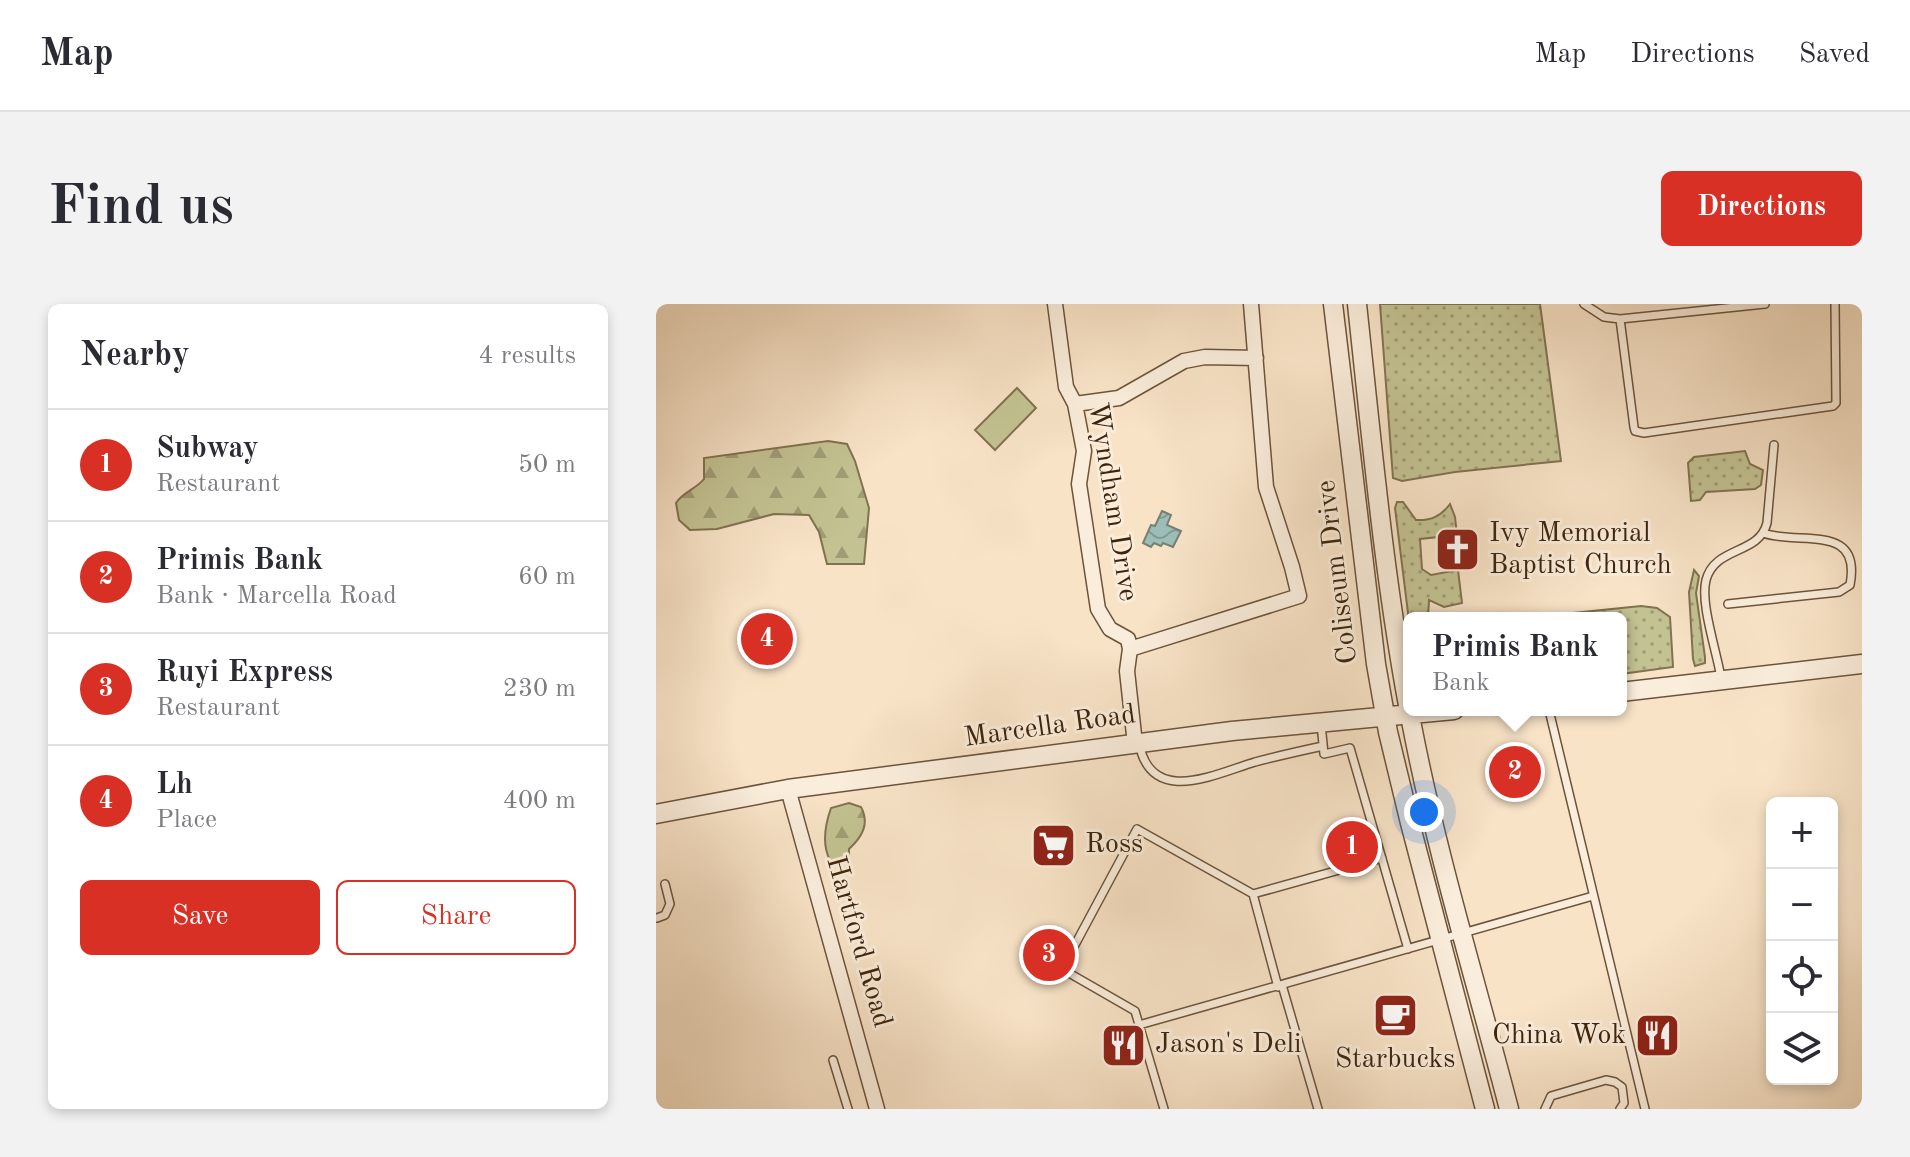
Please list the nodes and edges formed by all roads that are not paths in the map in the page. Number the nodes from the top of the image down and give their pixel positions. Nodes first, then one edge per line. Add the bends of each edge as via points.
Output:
1 (1055, 304) edge
2 (1251, 304) edge
3 (1333, 304) edge
4 (1357, 304) edge
5 (1584, 304) edge
6 (1765, 304) edge
7 (1835, 304) edge
8 (1620, 319) junction
9 (1256, 358) junction
10 (1075, 404) junction
11 (1774, 445) dead end
12 (1763, 533) junction
13 (1728, 604) dead end
14 (1130, 649) junction
15 (1862, 664) edge
16 (1403, 670) edge
17 (1722, 680) junction
18 (1627, 691) edge
19 (1403, 715) edge
20 (1385, 716) junction
21 (1410, 716) edge
22 (1550, 716) edge
23 (1321, 721) junction
24 (1137, 743) junction
25 (1323, 746) junction
26 (788, 789) junction
27 (656, 814) edge
28 (1382, 858) junction
29 (665, 884) dead end
30 (1253, 894) junction
31 (1593, 896) junction
32 (657, 918) edge
33 (1463, 933) junction
34 (1440, 939) junction
35 (1408, 949) junction
36 (1280, 986) junction
37 (1139, 1025) junction
38 (833, 1060) dead end
39 (848, 1109) edge
40 (877, 1109) edge
41 (1164, 1109) edge
42 (1318, 1109) edge
43 (1485, 1109) edge
44 (1509, 1109) edge
45 (1545, 1109) edge
46 (1620, 1109) edge
47 (1645, 1109) edge

1 - 10 street, Wyndham Drive via 1066,387
2 - 9 street
3 - 20 street, Coliseum Drive
4 - 16 street, Coliseum Drive
5 - 8 lane via 1604,317
6 - 8 lane
7 - 8 lane via 1833,406 1644,433 1634,427
9 - 10 street via 1184,361 1119,398
9 - 14 street via 1266,487 1299,596
10 - 14 street, Wyndham Drive via 1084,451 1079,484 1098,609 1110,629 1128,639
11 - 12 lane
12 - 13 lane via 1840,543 1850,557 1850,585 1839,592
12 - 17 lane via 1750,546 1719,560 1707,576 1708,612
14 - 24 street via 1127,671
15 - 17 street
17 - 18 street
19 - 20 street, Marcella Road
20 - 23 street, Marcella Road
20 - 34 street, Coliseum Drive
21 - 33 street, Coliseum Drive
22 - 31 lane
23 - 24 street, Marcella Road
23 - 25 lane
24 - 25 lane via 1147,766 1173,782 1191,782
24 - 26 street, Marcella Road
25 - 28 lane via 1324,754 1350,748
26 - 27 street, Marcella Road
26 - 40 street, Hartford Road
28 - 30 lane
28 - 35 lane
29 - 32 lane via 670,904
30 - 36 lane
30 - 37 lane via 1137,829 1062,969 1135,1011
31 - 33 lane
31 - 47 lane
33 - 34 lane
33 - 44 street, Coliseum Drive
34 - 35 lane
34 - 43 street, Coliseum Drive
35 - 36 lane
36 - 37 lane
36 - 42 lane
37 - 41 lane
38 - 39 lane
45 - 46 lane via 1551,1096 1606,1080 1622,1087

